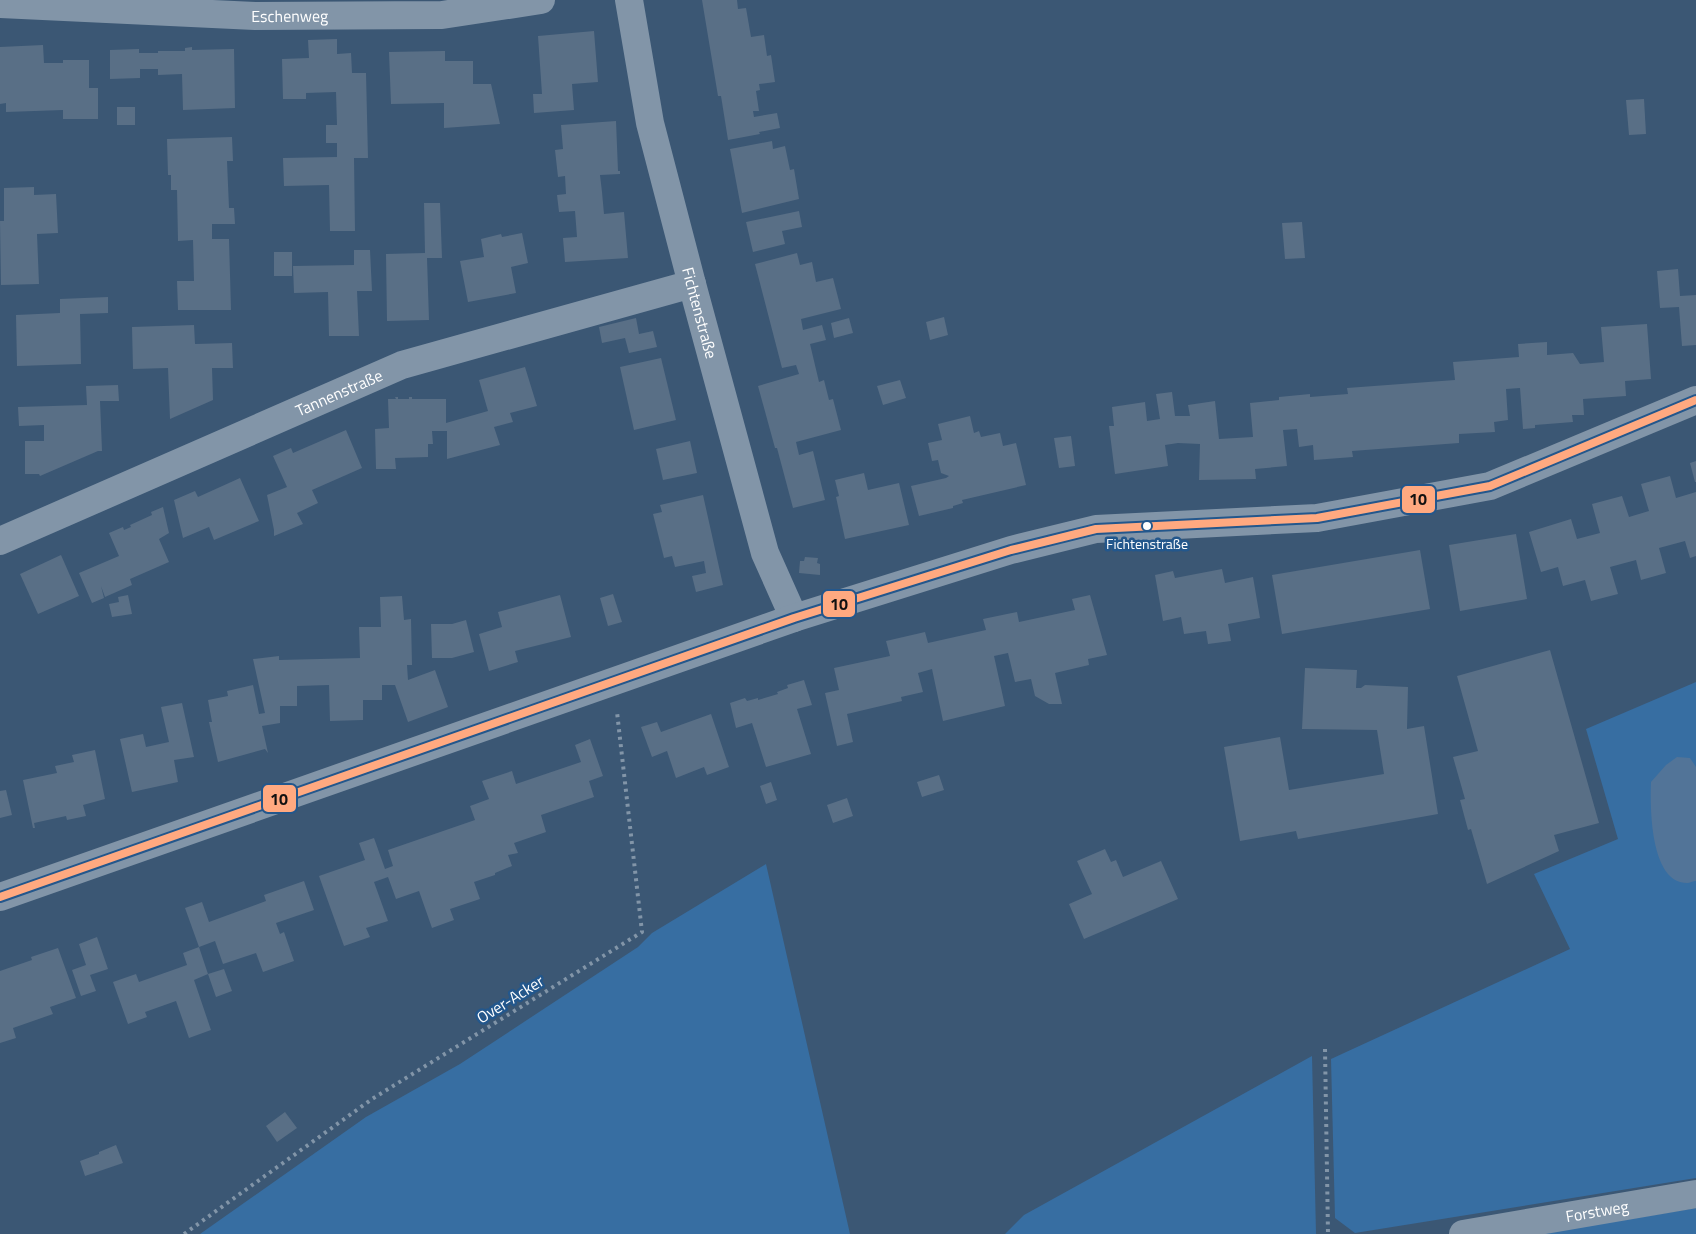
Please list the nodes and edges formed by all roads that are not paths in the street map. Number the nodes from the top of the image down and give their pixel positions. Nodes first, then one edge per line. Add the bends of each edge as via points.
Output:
1 (541, 0) edge
2 (629, 0) edge
3 (0, 4) edge
4 (692, 284) junction
5 (1696, 400) edge
6 (0, 541) edge
7 (794, 618) junction
8 (0, 897) edge
9 (1696, 1194) edge
10 (1463, 1234) edge

1 - 3 street, Eschenweg via 442,15 255,16
2 - 4 street, Fichtenstraße via 650,123
4 - 6 street, Tannenstraße via 402,365
4 - 7 street, Fichtenstraße via 765,553
5 - 7 street via 1490,486 1317,518 1096,529 1011,550
7 - 8 street
9 - 10 street, Forstweg

